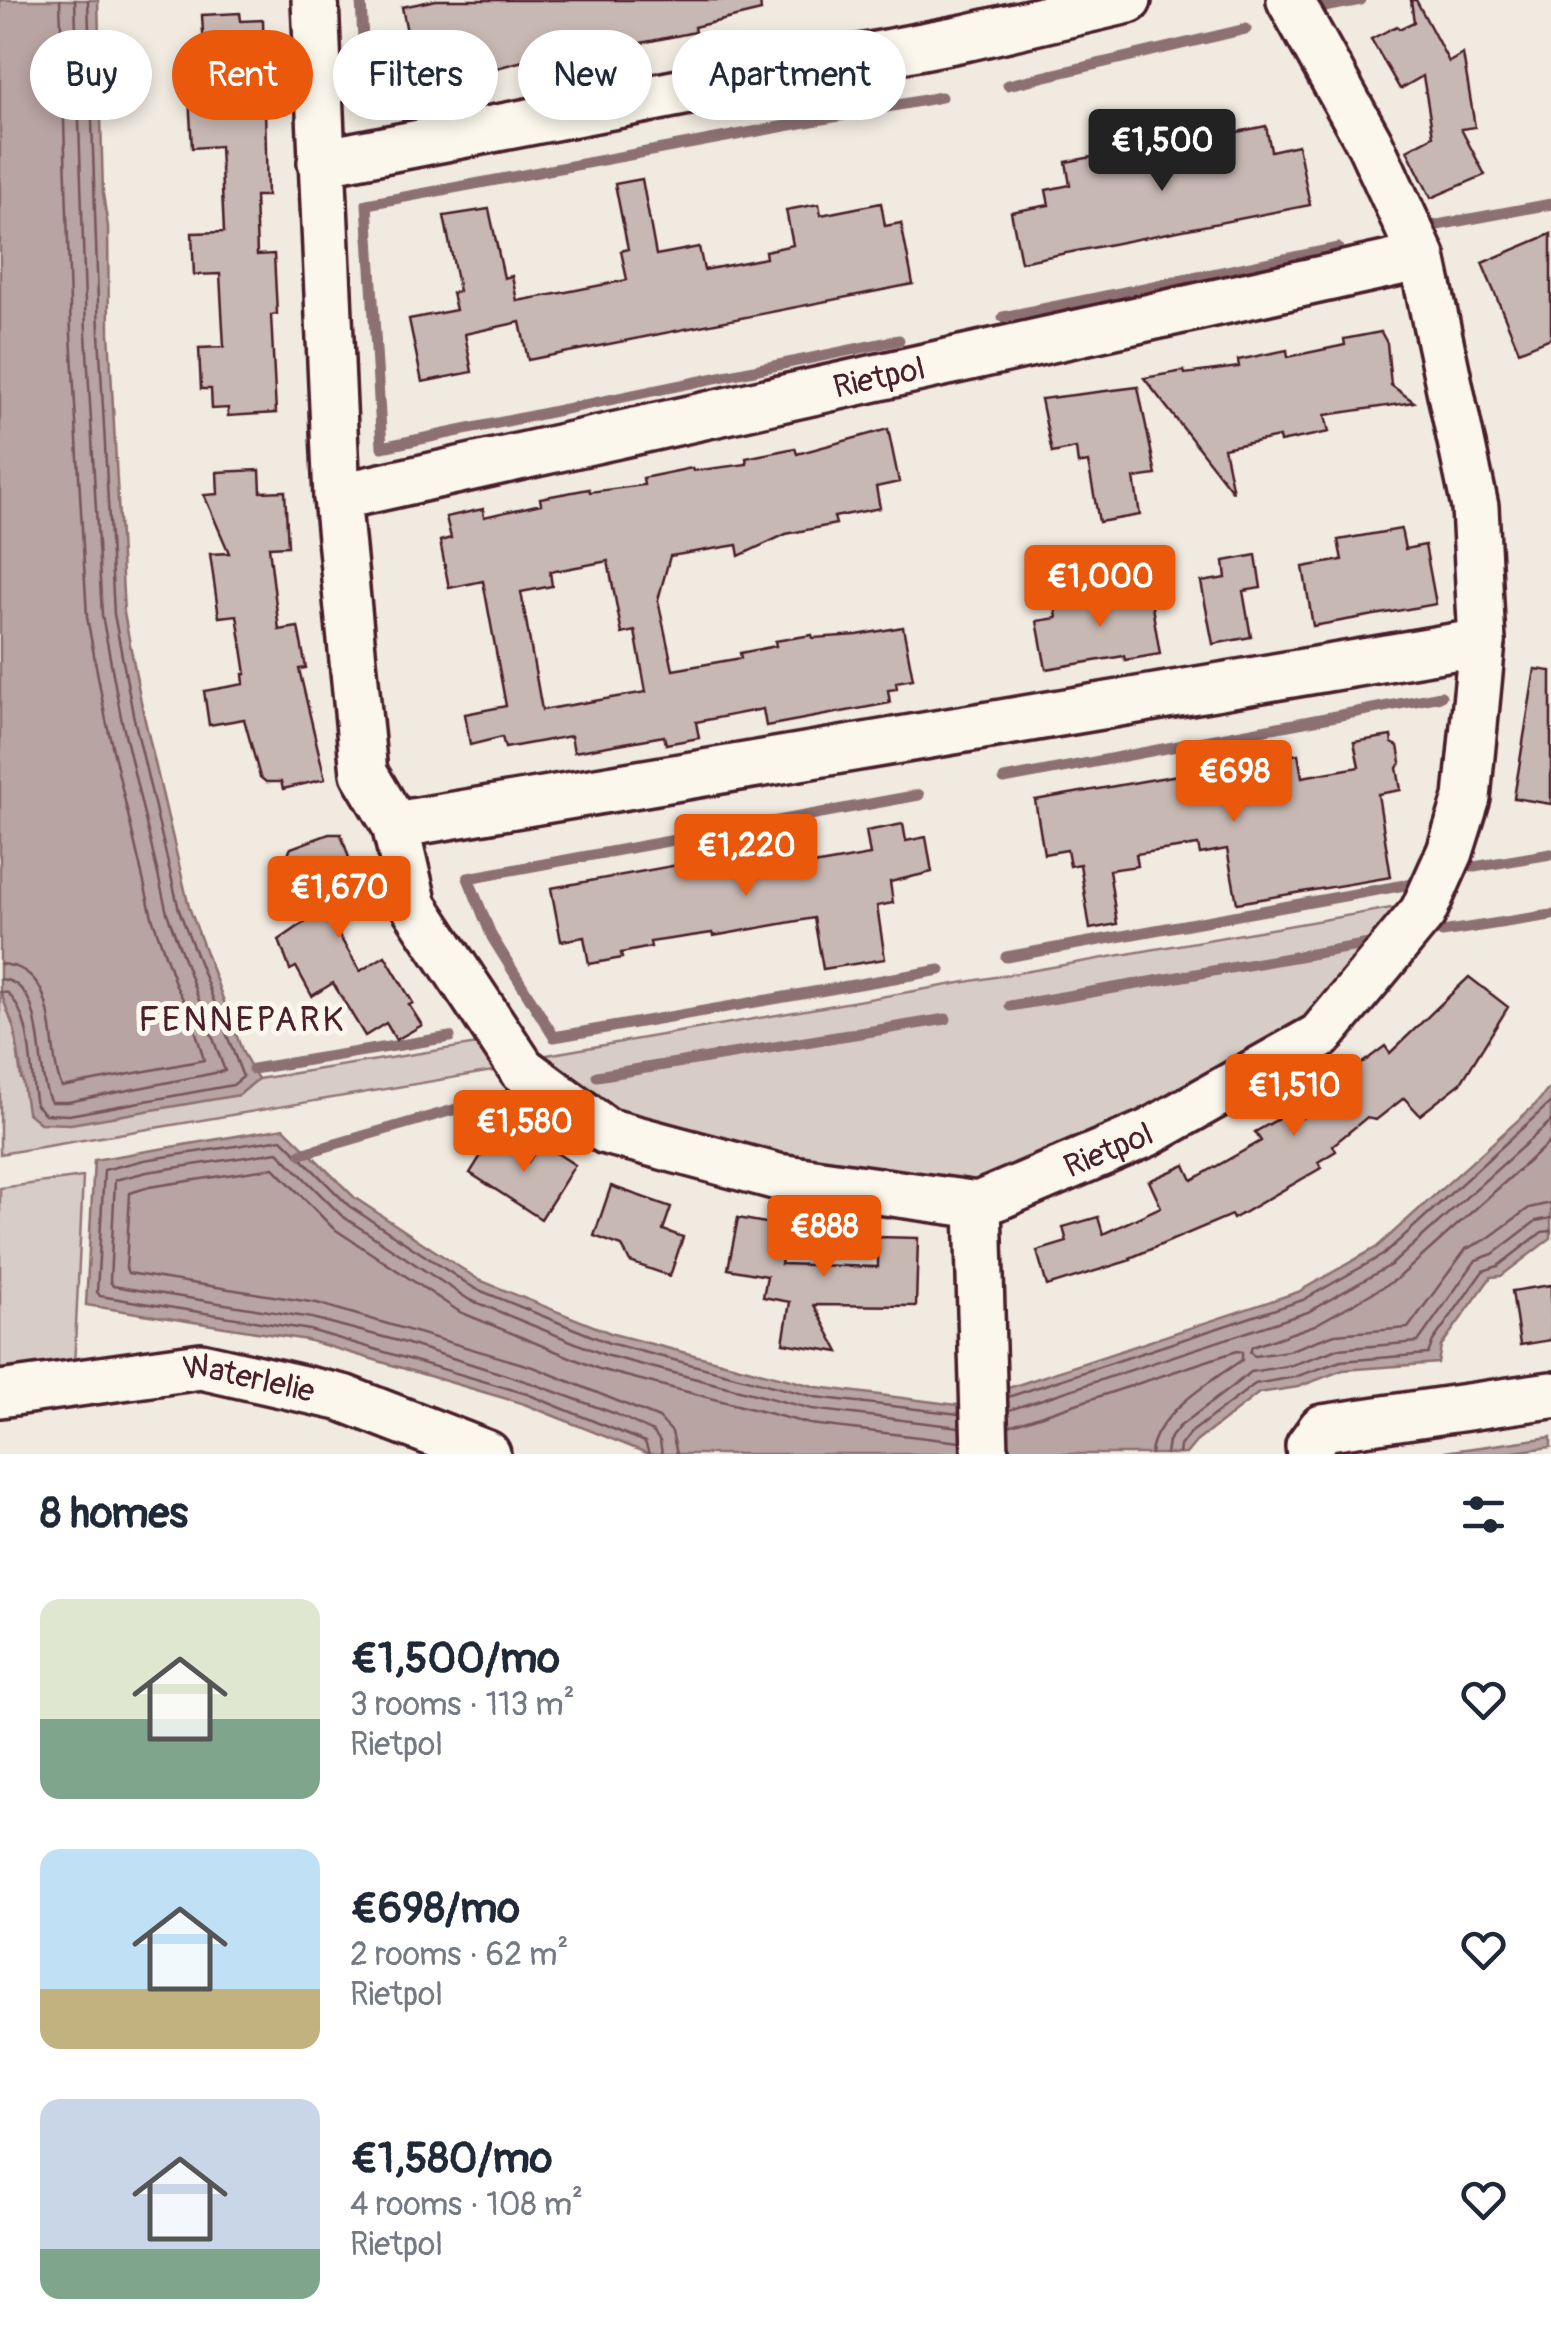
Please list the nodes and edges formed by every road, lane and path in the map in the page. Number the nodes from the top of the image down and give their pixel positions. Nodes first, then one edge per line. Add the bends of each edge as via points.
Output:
1 (315, 0) edge
2 (1128, 0) edge
3 (1290, 0) edge
4 (321, 162) junction
5 (1422, 257) junction
6 (337, 497) junction
7 (1482, 642) junction
8 (395, 825) junction
9 (978, 1206) junction
10 (0, 1394) edge
11 (1551, 1395) edge
12 (487, 1454) edge
13 (986, 1454) edge
14 (1310, 1454) edge

1 - 4 street
2 - 4 street
3 - 5 street, Rietpol via 1370,144
4 - 6 street
5 - 6 street, Rietpol
5 - 7 street, Rietpol via 1475,508
6 - 8 street via 364,773
7 - 8 street
7 - 9 street, Rietpol via 1466,798 1450,852 1423,912 1320,1036 1148,1133
8 - 9 street via 414,906 522,1070 606,1131 778,1177
9 - 13 street
10 - 12 street, Waterlelie via 202,1366 343,1398
11 - 14 street via 1322,1428

